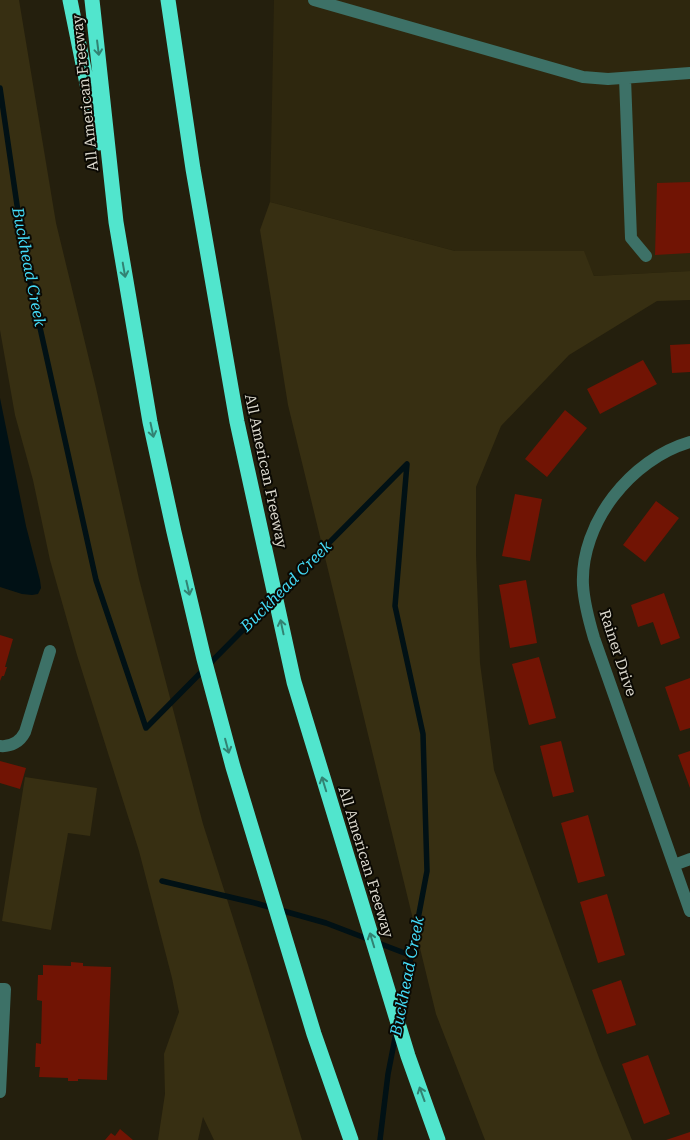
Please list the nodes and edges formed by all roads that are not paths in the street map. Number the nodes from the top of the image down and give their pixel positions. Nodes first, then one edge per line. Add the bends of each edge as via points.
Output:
1 (70, 0) edge
2 (92, 0) edge
3 (314, 0) edge
4 (169, 4) edge
5 (350, 5) edge
6 (690, 73) edge
7 (625, 78) junction
8 (116, 222) junction
9 (646, 256) dead end
10 (690, 442) edge
11 (50, 650) dead end
12 (0, 746) edge
13 (690, 859) edge
14 (674, 865) junction
15 (690, 911) edge
16 (0, 989) edge
17 (0, 1092) edge
18 (350, 1140) edge
19 (438, 1140) edge

1 - 8 highway
2 -> 8 highway, All American Freeway
3 - 5 street
19 -> 4 highway, All American Freeway via 408,1056 294,682 237,422 193,169
5 - 7 street via 583,77
6 - 7 street
7 - 9 street via 631,238
8 -> 18 highway, All American Freeway via 150,422 204,659 288,952
10 - 14 street, Rainer Drive via 662,454 642,468 612,497 595,525 584,573 587,610 594,638
11 - 12 street via 22,739
13 - 14 street
14 - 15 street, Rainer Drive
16 - 17 street via 5,989

